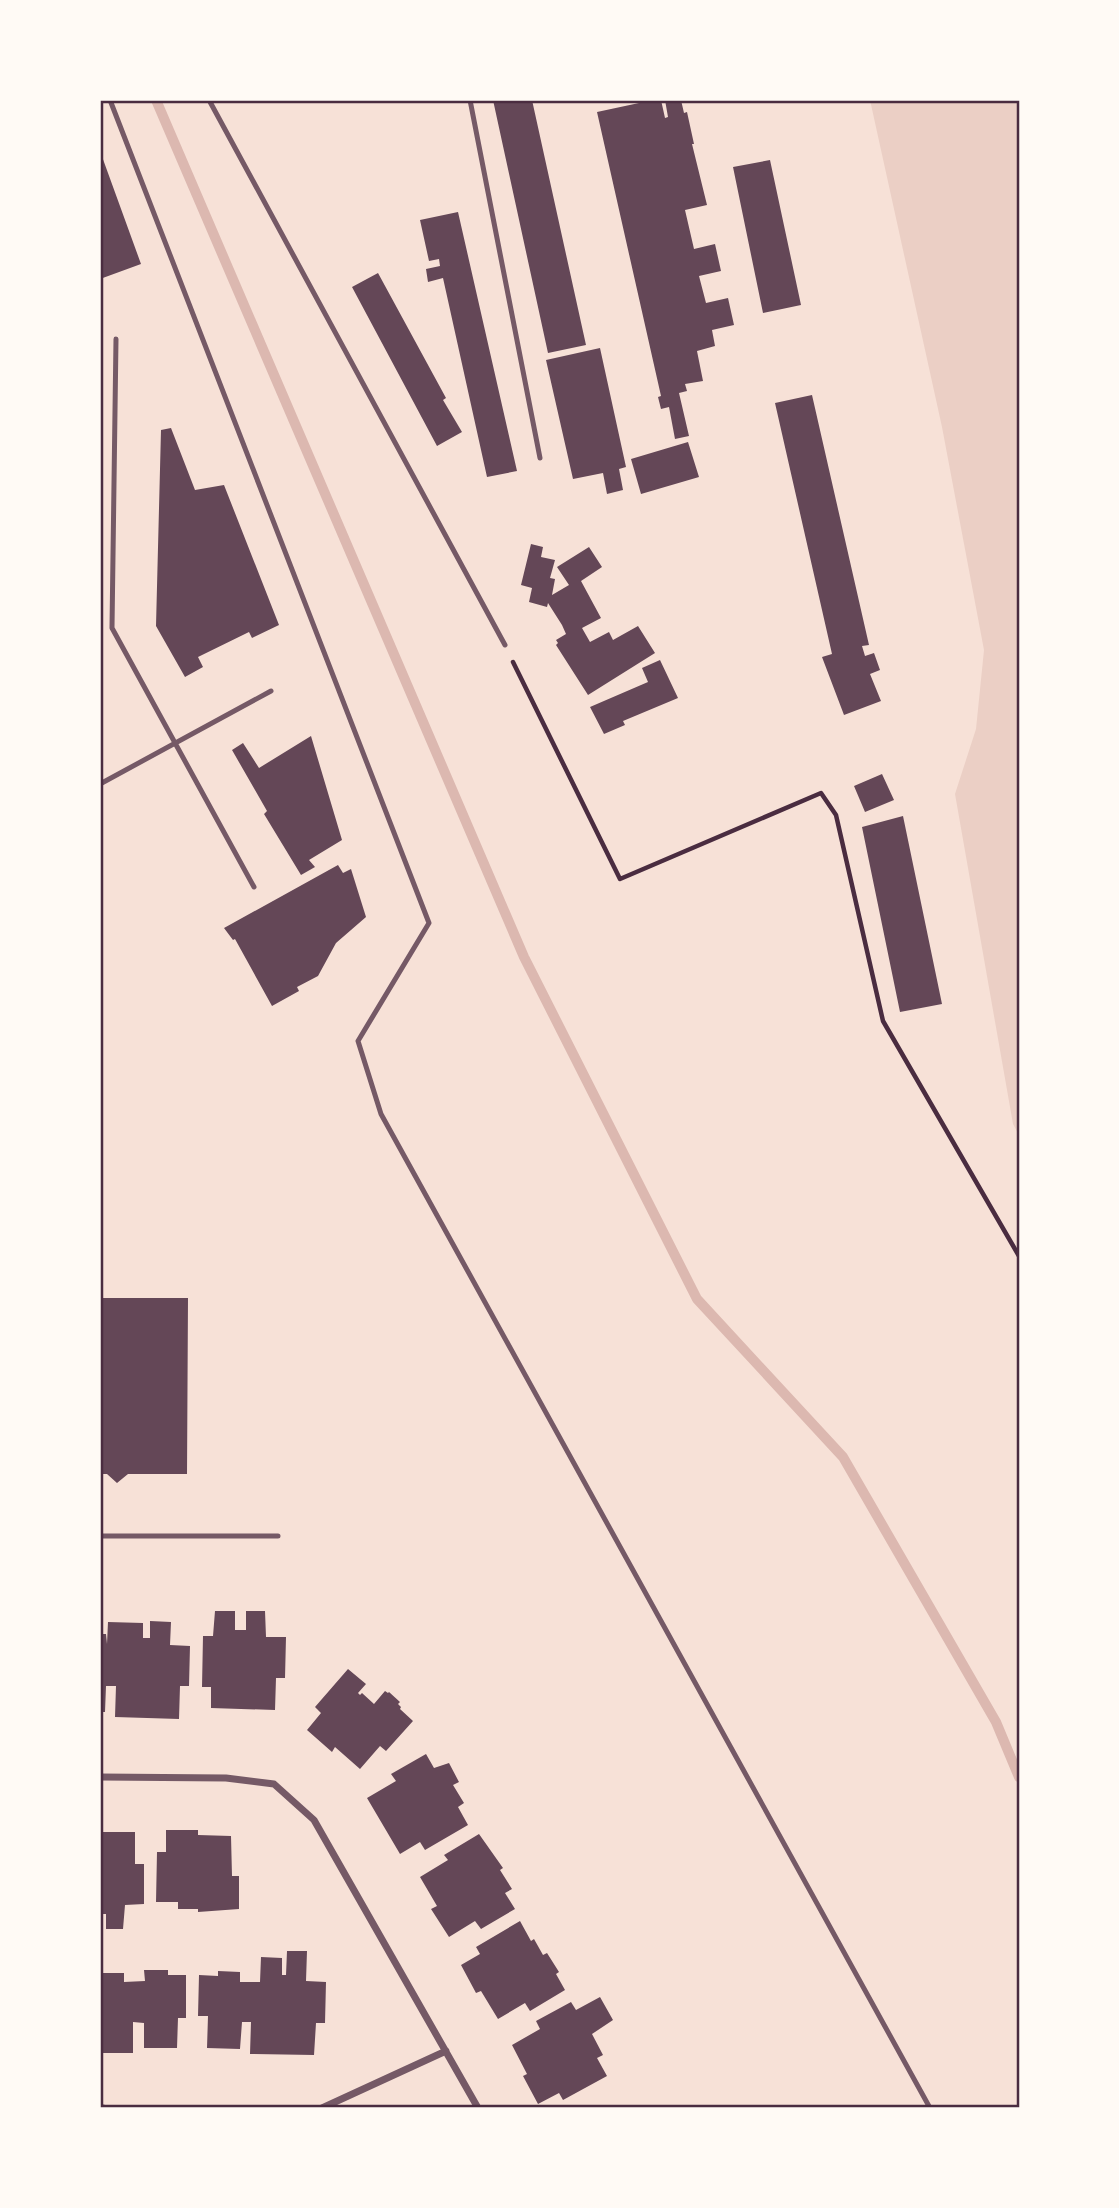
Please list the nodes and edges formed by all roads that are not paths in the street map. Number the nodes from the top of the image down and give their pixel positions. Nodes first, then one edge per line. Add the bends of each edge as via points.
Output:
1 (110, 100) edge
2 (209, 100) edge
3 (470, 100) edge
4 (116, 339) dead end
5 (540, 458) dead end
6 (505, 645) road end
7 (271, 691) dead end
8 (176, 743) junction
9 (100, 784) edge
10 (254, 887) dead end
11 (100, 1536) edge
12 (278, 1536) dead end
13 (100, 1777) edge
14 (446, 2051) junction
15 (322, 2108) edge
16 (478, 2108) edge
17 (930, 2108) edge

1 - 17 lane via 429,923 358,1041 381,1114
2 - 6 lane
3 - 5 lane
4 - 8 lane via 113,628
7 - 8 lane
8 - 9 lane
8 - 10 lane
11 - 12 lane
13 - 14 street via 226,1778 274,1784 314,1820
14 - 15 street
14 - 16 street

